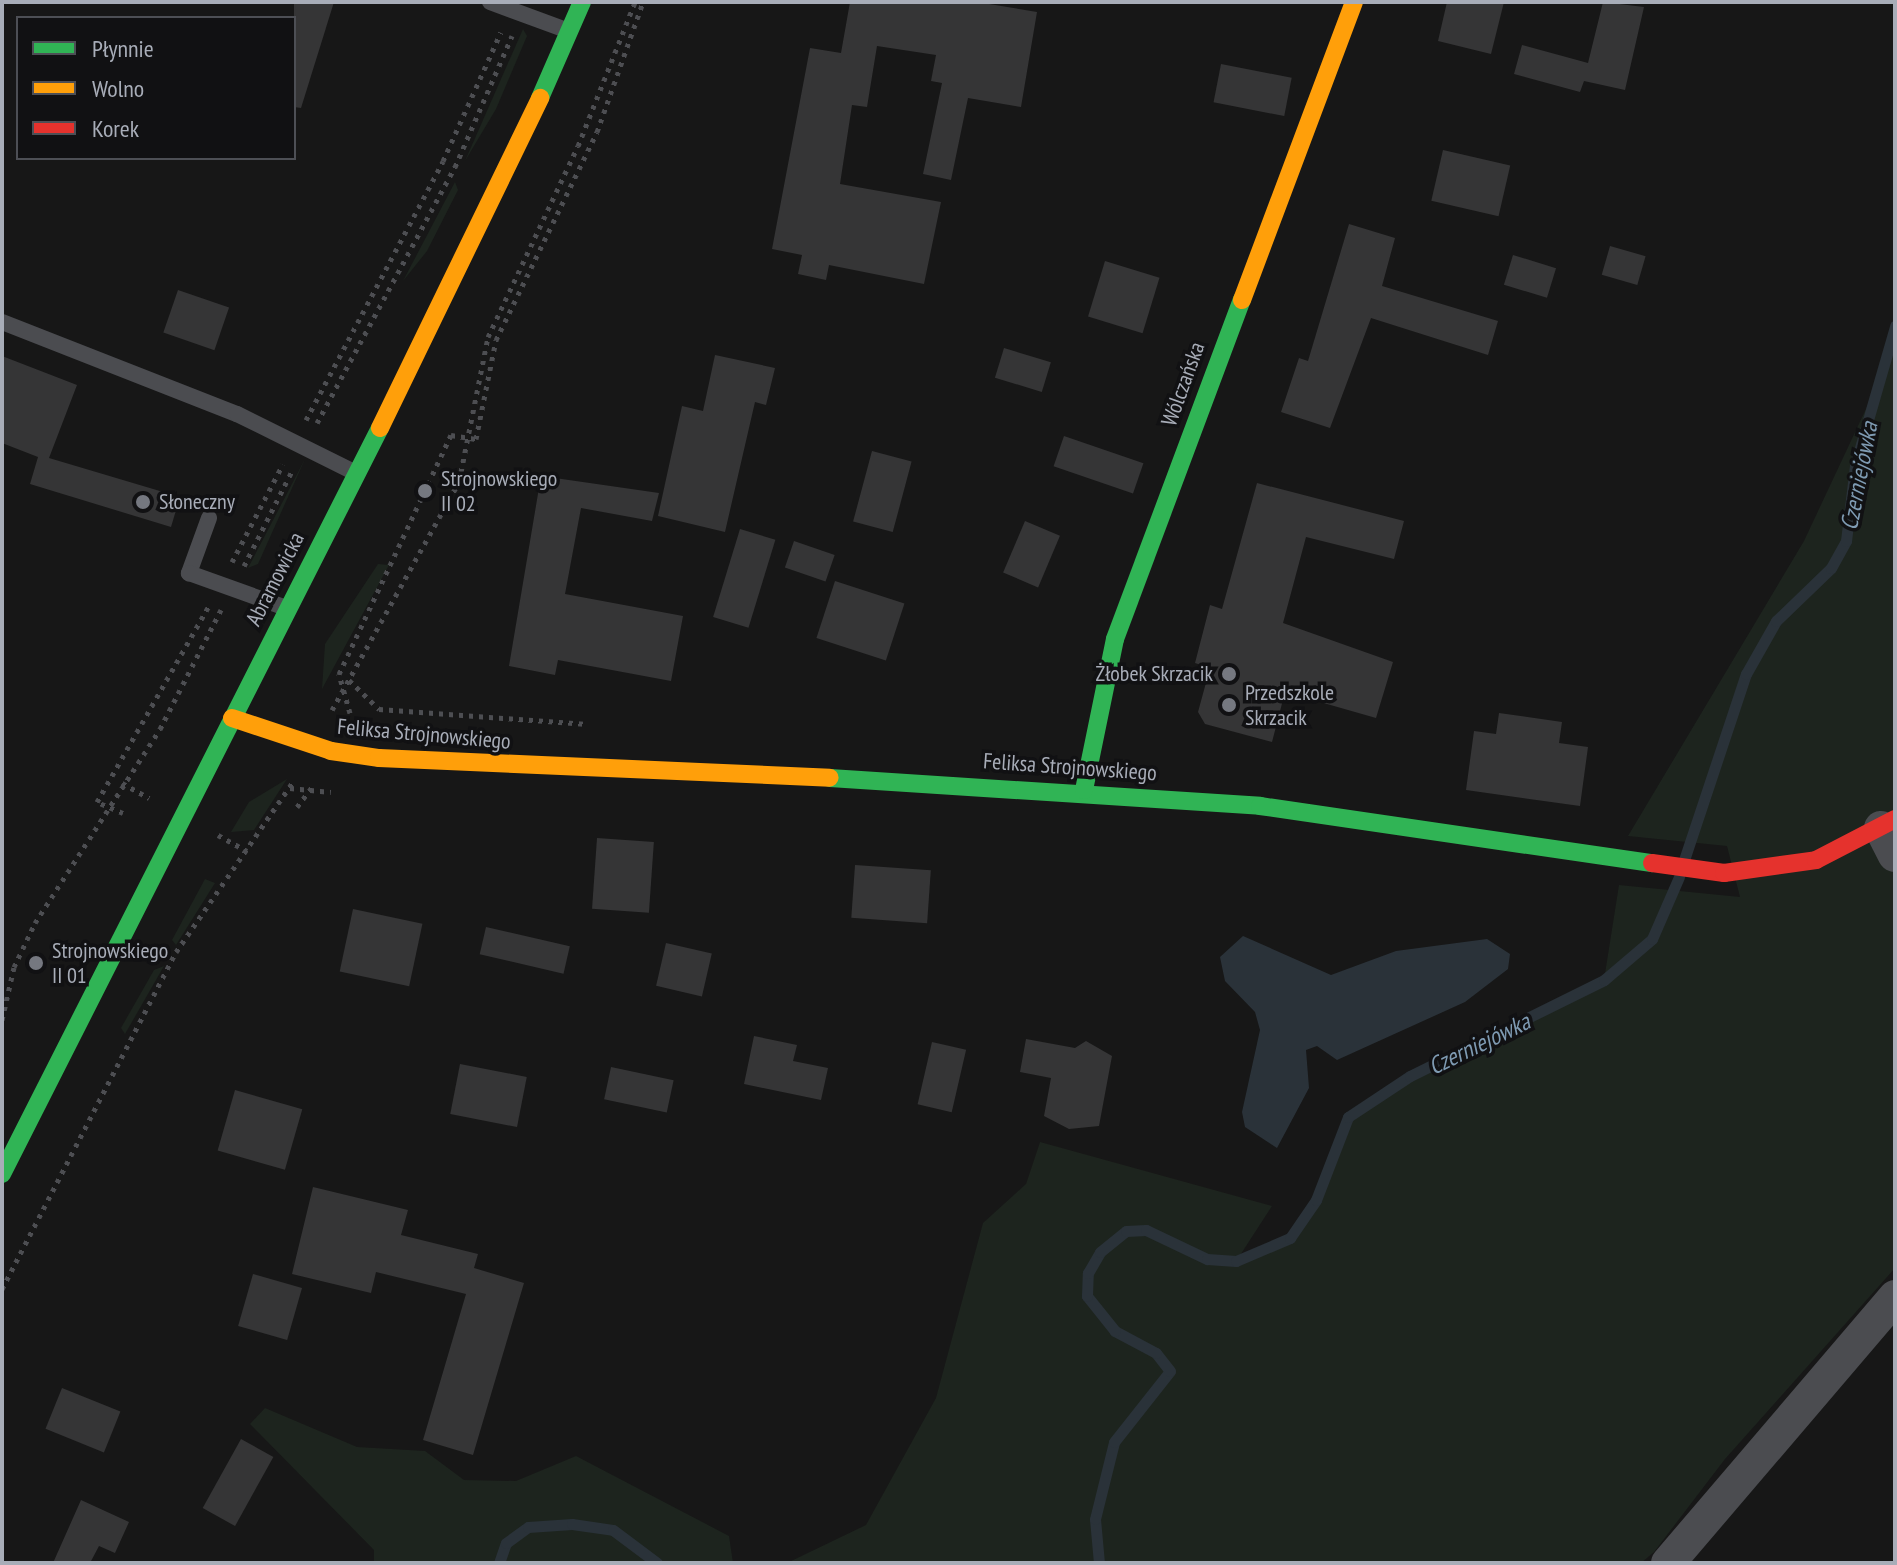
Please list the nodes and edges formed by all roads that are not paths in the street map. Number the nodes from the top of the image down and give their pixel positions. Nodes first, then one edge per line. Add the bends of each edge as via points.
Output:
1 (490, 2) edge
2 (582, 2) edge
3 (1354, 2) edge
4 (571, 31) junction
5 (2, 322) edge
6 (356, 473) junction
7 (209, 518) dead end
8 (288, 609) junction
9 (232, 718) junction
10 (1084, 790) junction
11 (1890, 834) edge
12 (2, 1174) edge
13 (1895, 1297) edge
14 (1668, 1563) edge

1 - 4 lane
2 - 4 street, Abramowicka
3 - 10 street, Wólczańska via 1115,639
4 - 6 street, Abramowicka via 499,193
5 - 6 lane
6 - 8 street, Abramowicka
7 - 8 lane via 189,573
8 - 9 street, Abramowicka
9 - 10 street, Feliksa Strojnowskiego via 313,746 473,765 710,769
9 - 12 street, Abramowicka
10 - 11 street, Feliksa Strojnowskiego via 1260,806 1724,873 1794,867
13 - 14 street

